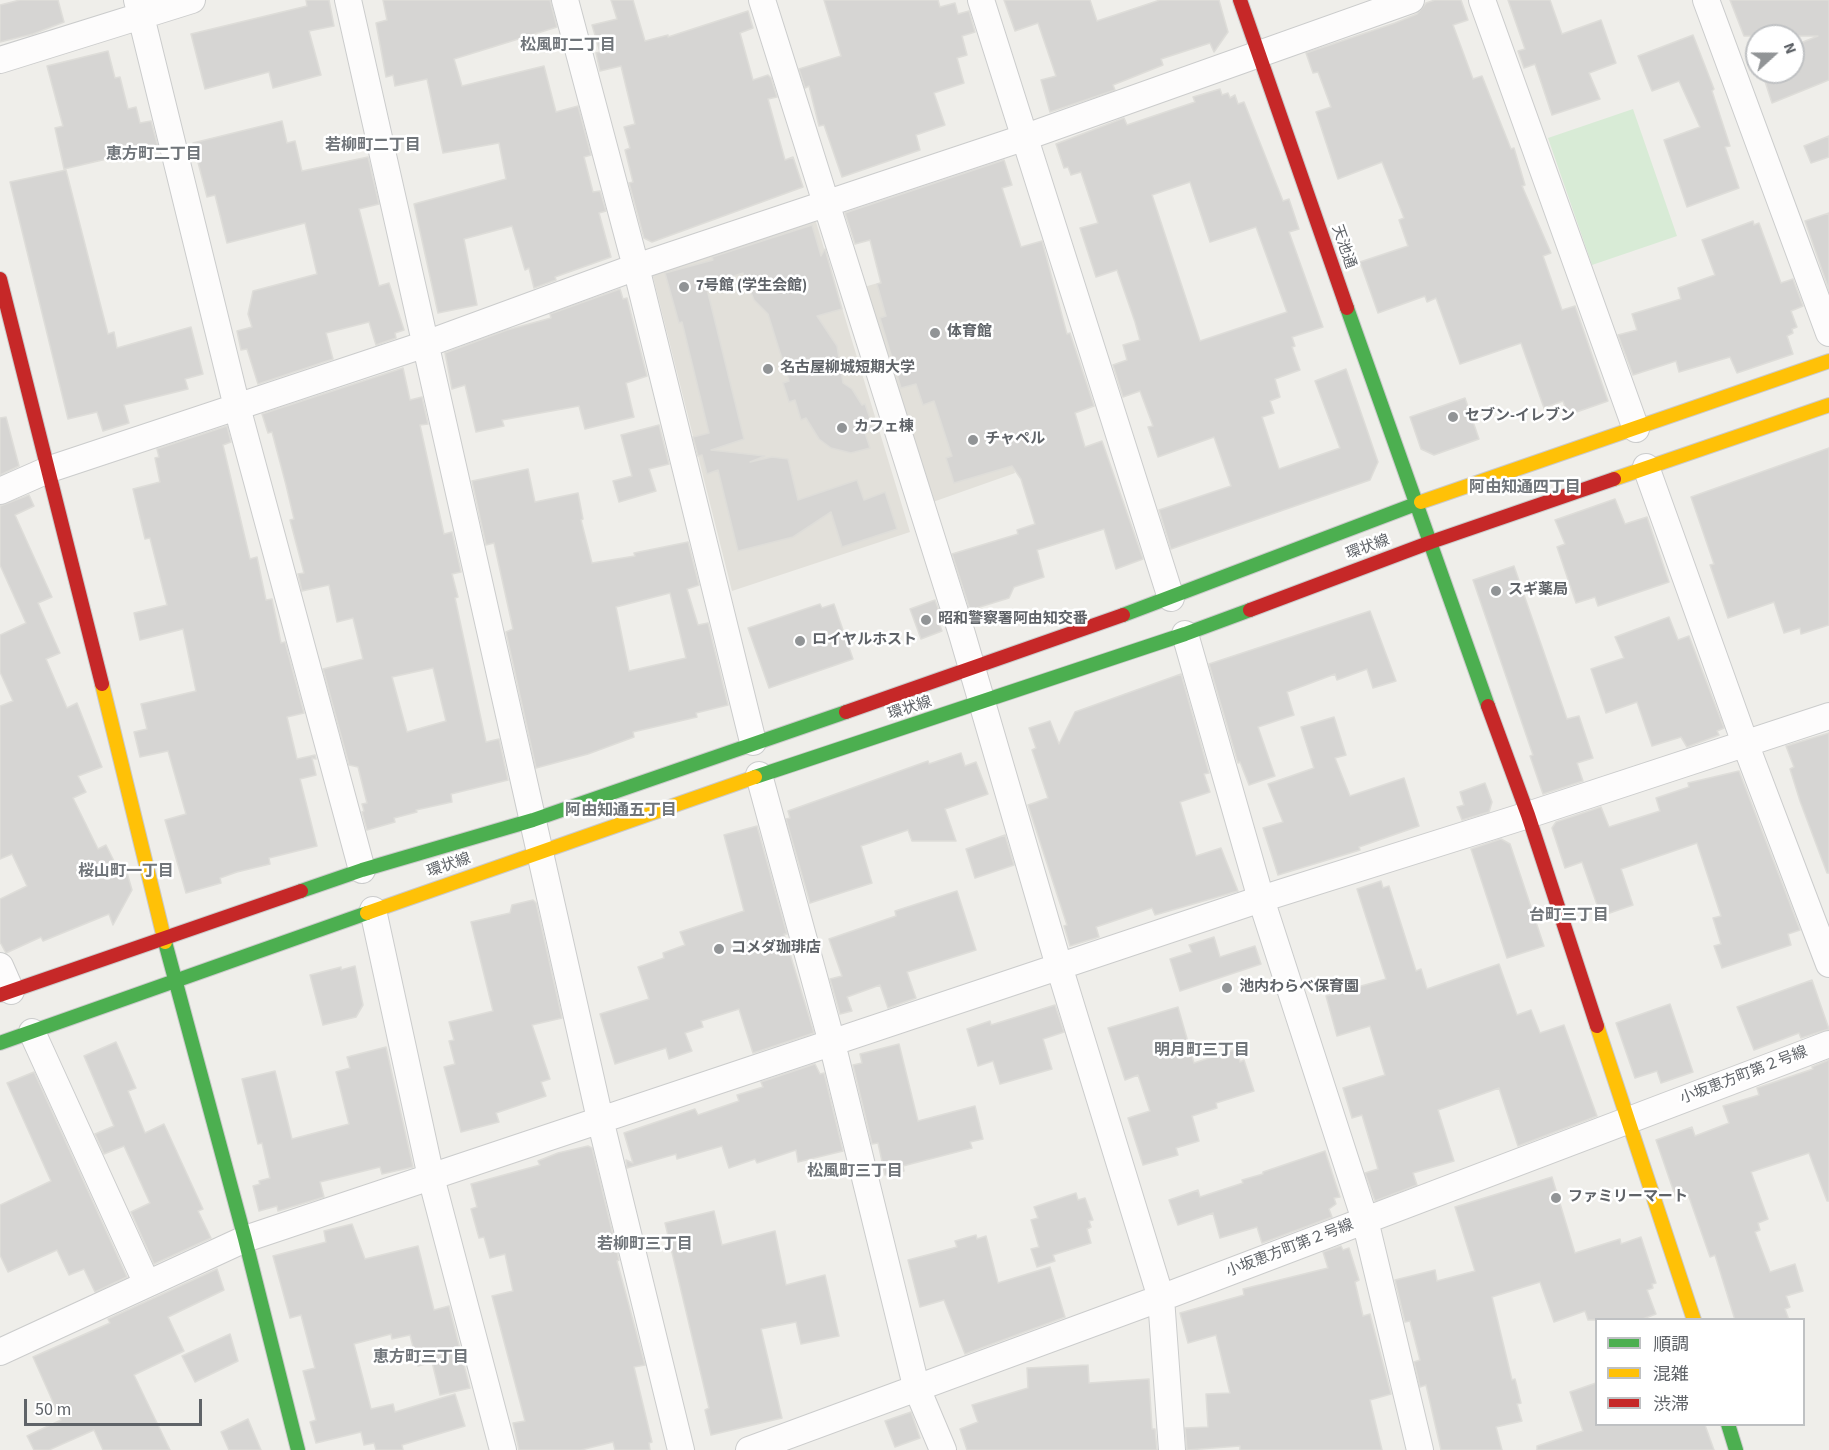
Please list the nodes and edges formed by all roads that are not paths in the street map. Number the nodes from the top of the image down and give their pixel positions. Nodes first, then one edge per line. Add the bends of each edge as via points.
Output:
1 (192, 0) edge
2 (348, 0) edge
3 (565, 0) edge
4 (762, 0) edge
5 (981, 0) edge
6 (1240, 0) edge
7 (1411, 0) edge
8 (1482, 0) edge
9 (1706, 0) edge
10 (139, 8) edge
11 (1259, 54) junction
12 (0, 60) edge
13 (1023, 138) junction
14 (827, 205) junction
15 (636, 267) junction
16 (0, 279) edge
17 (1829, 333) edge
18 (426, 344) junction
19 (1829, 361) edge
20 (1829, 405) edge
21 (237, 407) junction
22 (1636, 429) junction
23 (1647, 466) junction
24 (50, 469) junction
25 (0, 491) edge
26 (1415, 504) junction
27 (1431, 542) junction
28 (1171, 598) junction
29 (1185, 634) junction
30 (971, 669) junction
31 (982, 703) junction
32 (1829, 716) edge
33 (753, 742) junction
34 (1745, 743) junction
35 (759, 775) junction
36 (1528, 815) junction
37 (533, 820) junction
38 (542, 853) junction
39 (362, 870) junction
40 (1261, 899) junction
41 (373, 910) junction
42 (165, 940) junction
43 (1829, 964) edge
44 (0, 966) edge
45 (1059, 966) junction
46 (174, 980) junction
47 (6, 993) edge
48 (32, 1032) junction
49 (0, 1043) edge
50 (832, 1043) junction
51 (1829, 1044) edge
52 (600, 1119) junction
53 (1630, 1120) junction
54 (430, 1178) junction
55 (1365, 1220) junction
56 (245, 1239) junction
57 (147, 1284) junction
58 (1161, 1298) junction
59 (1693, 1318) edge
60 (0, 1352) edge
61 (916, 1386) junction
62 (1728, 1426) edge
63 (298, 1450) edge
64 (503, 1450) edge
65 (681, 1450) edge
66 (749, 1450) edge
67 (943, 1450) edge
68 (1172, 1450) edge
69 (1420, 1450) edge
70 (1736, 1450) edge

1 - 10 street
2 - 18 street
3 - 15 street
4 - 14 street
5 - 13 street
6 - 11 main road, 天池通
7 - 11 street
8 - 22 street
9 - 17 street
10 - 12 street
10 - 21 street
11 - 13 street
11 - 26 main road, 天池通
13 - 14 street
13 - 28 street
14 - 15 street
14 - 30 street
15 - 18 street
15 - 33 street
16 - 24 main road
18 - 21 street
18 - 37 street
19 - 22 main road, 環状線
20 - 23 main road, 環状線
21 - 24 street
21 - 39 street
22 - 26 main road, 環状線
23 - 27 main road, 環状線
23 - 34 street
24 - 25 street
24 - 42 main road
26 - 27 main road, 天池通
26 - 28 main road, 環状線
27 - 29 main road, 環状線
27 - 36 main road, 天池通
28 - 30 main road, 環状線
29 - 31 main road, 環状線
29 - 40 street
30 - 31 street
30 - 33 main road, 環状線
31 - 35 main road, 環状線
31 - 45 street
32 - 34 street
33 - 37 main road, 環状線
34 - 36 street
34 - 43 street
35 - 38 main road, 環状線
35 - 50 street
36 - 40 street
36 - 53 main road, 天池通
37 - 38 street
37 - 39 main road, 環状線
38 - 41 main road, 環状線
38 - 52 street
39 - 42 main road, 環状線
40 - 45 street
40 - 55 street
41 - 46 main road, 環状線
41 - 54 street
42 - 46 main road
42 - 47 main road, 環状線
44 - 47 street
45 - 50 street
45 - 58 street
46 - 48 main road, 環状線
46 - 56 main road
48 - 49 main road, 環状線
48 - 57 street
50 - 52 street
50 - 61 street
51 - 53 street, 小坂恵方町第２号線
52 - 54 street
52 - 65 street
53 - 55 street, 小坂恵方町第２号線
53 - 59 main road, 天池通
54 - 56 street
54 - 64 street
55 - 58 street, 小坂恵方町第２号線
55 - 69 street
56 - 57 street
56 - 63 main road
57 - 60 street
58 - 61 street, 小坂恵方町第２号線
58 - 68 street
61 - 66 street, 小坂恵方町第２号線
61 - 67 street
62 - 70 main road

